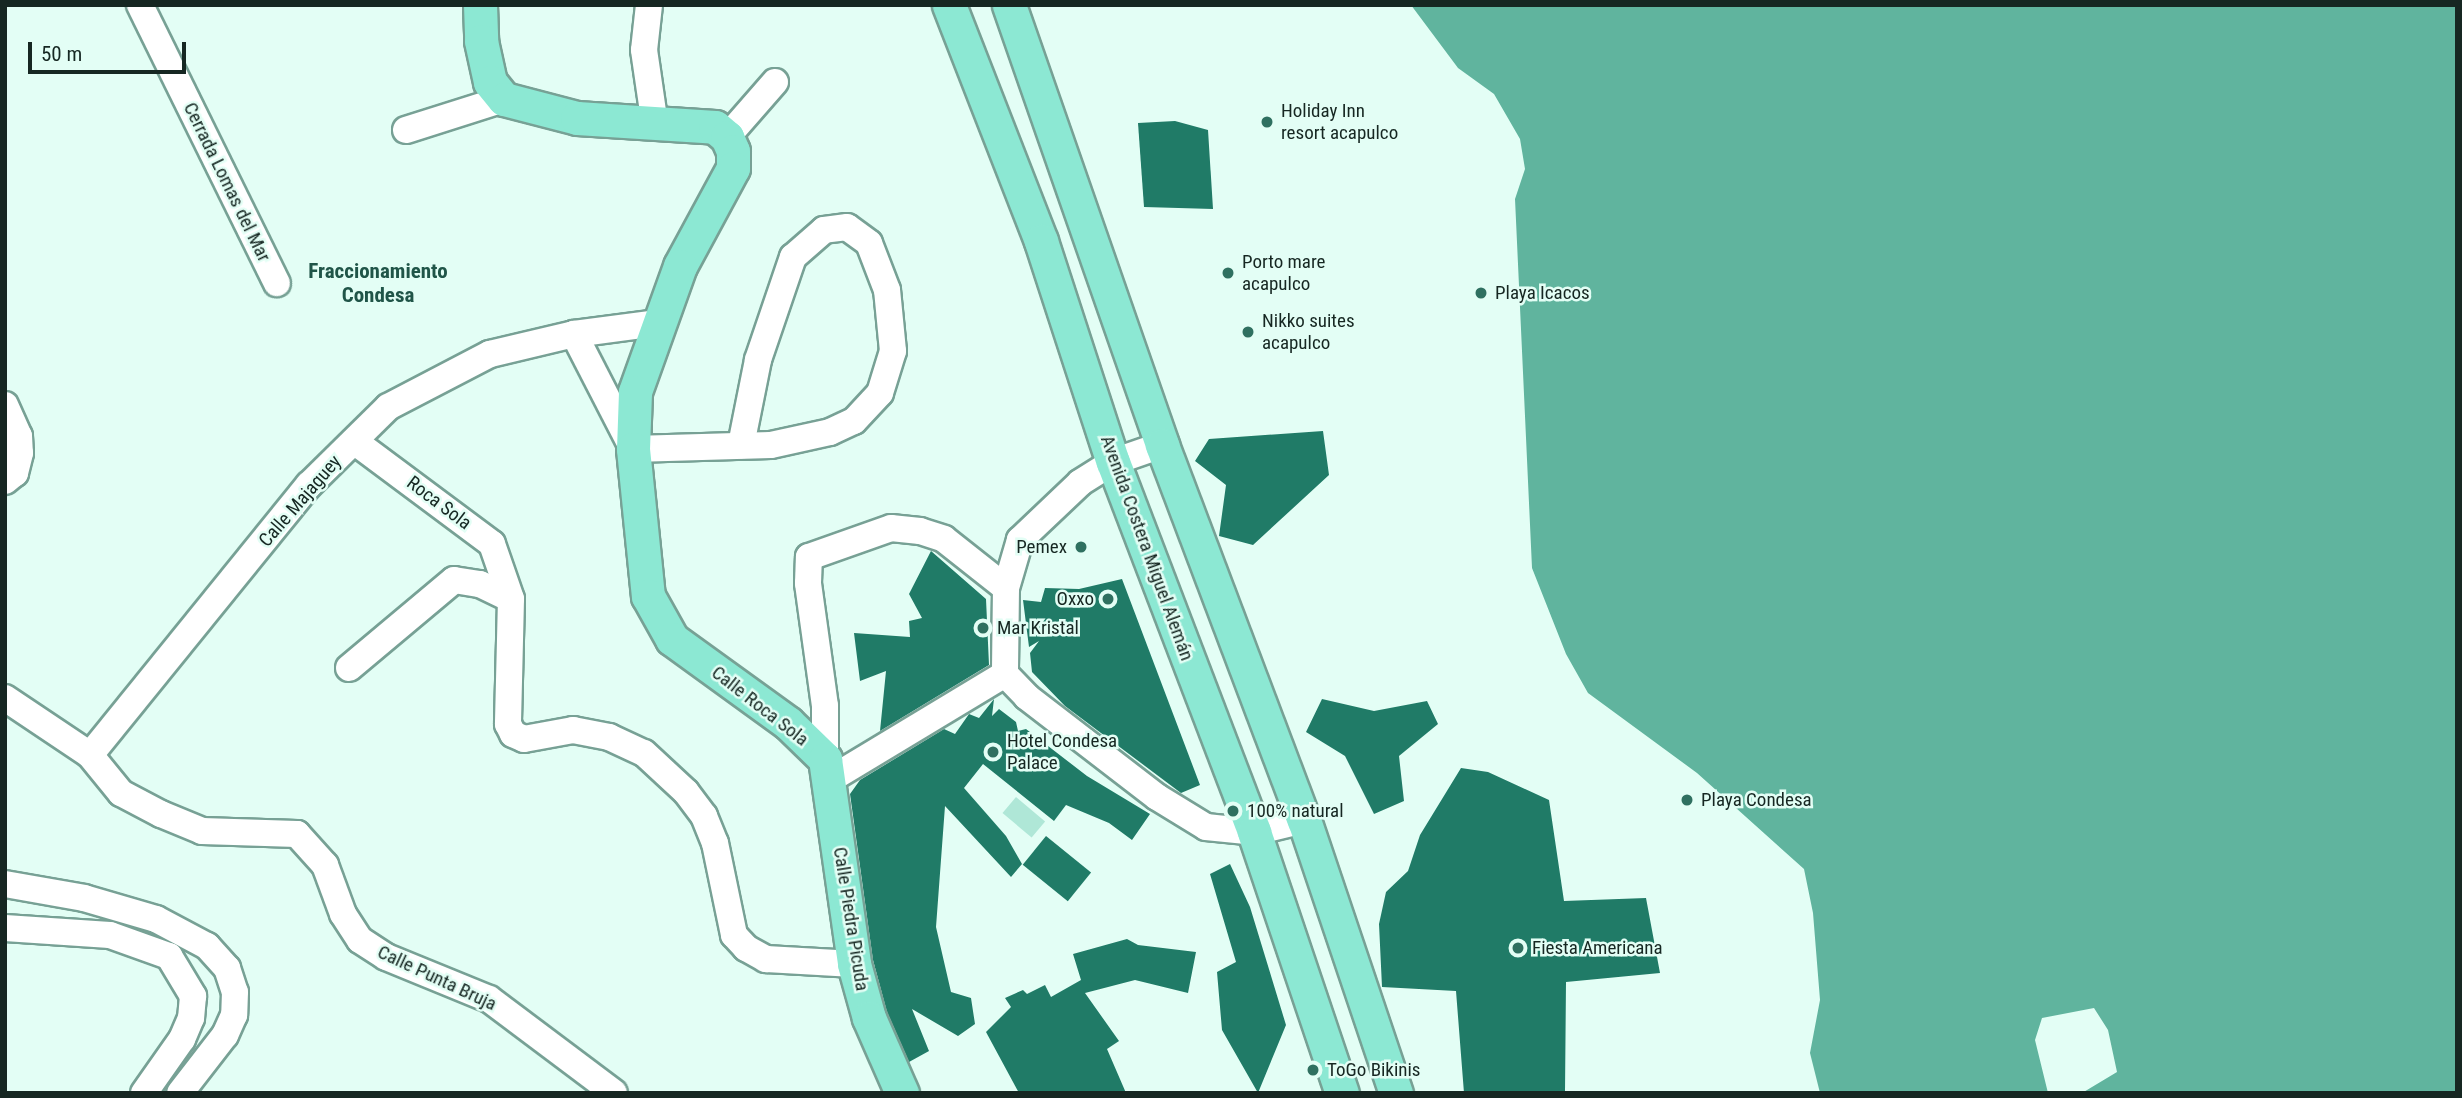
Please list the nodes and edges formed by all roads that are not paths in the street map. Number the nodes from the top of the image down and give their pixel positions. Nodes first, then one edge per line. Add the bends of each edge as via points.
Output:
1 (140, 5) edge
2 (480, 5) edge
3 (649, 5) edge
4 (949, 5) edge
5 (1009, 5) edge
6 (775, 82) dead end
7 (503, 99) junction
8 (655, 125) junction
9 (407, 130) dead end
10 (727, 137) junction
11 (277, 283) dead end
12 (658, 323) junction
13 (574, 334) junction
14 (5, 405) edge
15 (354, 441) junction
16 (741, 445) junction
17 (1162, 445) junction
18 (633, 449) junction
19 (1113, 462) junction
20 (5, 481) edge
21 (1006, 588) junction
22 (509, 590) junction
23 (349, 668) dead end
24 (1005, 674) junction
25 (5, 698) edge
26 (90, 755) junction
27 (828, 769) junction
28 (1304, 820) junction
29 (1254, 832) junction
30 (5, 884) edge
31 (5, 928) edge
32 (854, 964) junction
33 (144, 1093) edge
34 (180, 1093) edge
35 (614, 1093) edge
36 (902, 1093) edge
37 (1342, 1093) edge
38 (1396, 1093) edge

1 - 11 street, Cerrada Lomas del Mar
2 - 7 main road via 481,41 490,82
3 - 8 street via 644,50
4 - 19 main road, Avenida Costera Miguel Alemán via 1041,241
5 - 17 main road
6 - 10 street
7 - 8 main road via 577,118
7 - 9 street
8 - 10 main road via 694,123 715,127
10 - 12 main road, Calle Roca Sola via 733,168 680,266
12 - 13 street, Calle Majaguey
12 - 18 main road, Calle Roca Sola via 635,392
13 - 15 street, Calle Majaguey via 490,354 388,407
13 - 18 street
14 - 20 street via 19,436 20,453 15,473
15 - 22 street, Roca Sola via 492,544
15 - 26 street, Calle Majaguey via 309,485
16 - 16 street via 771,445 830,432 854,421 880,393 893,351 887,290 869,243 847,227 824,230 793,257 758,360
16 - 18 street
17 - 19 street
17 - 28 main road
18 - 27 main road, Calle Roca Sola via 648,596 672,639 788,723
19 - 21 street via 1080,483 1020,540
19 - 29 main road, Avenida Costera Miguel Alemán
21 - 24 street
21 - 27 street, Calle Piedra Picuda via 944,539 920,531 891,528 809,557
22 - 23 street via 454,580
22 - 32 street via 508,724 513,734 524,739 573,730 609,737 643,753 686,792 704,816 715,842 734,935 746,948 766,959
24 - 27 street
24 - 29 street via 1027,697 1157,797 1206,827
25 - 26 street, Calle Punta Bruja
26 - 35 street, Calle Punta Bruja via 121,793 202,831 297,834 325,865 343,914 360,940 386,957 489,999
27 - 32 main road, Calle Piedra Picuda
28 - 29 street
28 - 38 main road
29 - 37 main road, Avenida Costera Miguel Alemán
30 - 34 street via 83,898 156,919 207,946 227,968 235,992 234,1015 225,1035
31 - 33 street via 110,935 170,956 192,996 191,1018 182,1039
32 - 36 main road, Calle Piedra Picuda via 869,1018

